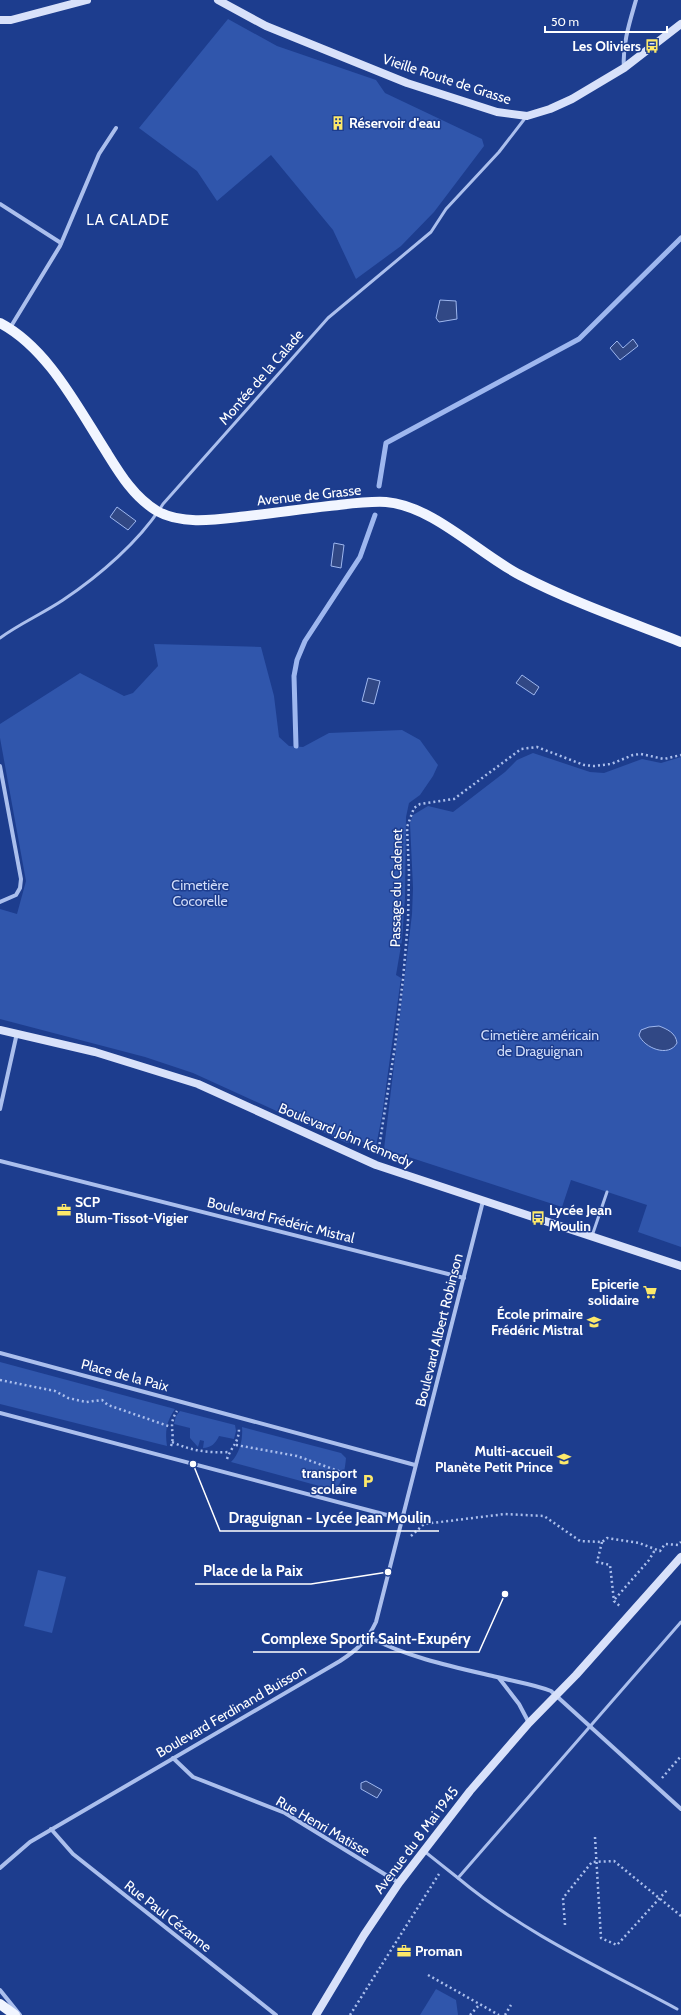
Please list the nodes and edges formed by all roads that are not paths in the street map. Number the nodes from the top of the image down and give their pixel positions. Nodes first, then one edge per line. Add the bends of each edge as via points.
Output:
1 (87, 0) edge
2 (218, 0) edge
3 (636, 0) edge
4 (0, 20) edge
5 (681, 24) edge
6 (624, 68) junction
7 (527, 116) junction
8 (116, 128) dead end
9 (0, 204) edge
10 (61, 242) junction
11 (0, 322) edge
12 (10, 328) junction
13 (161, 508) junction
14 (0, 638) edge
15 (681, 642) edge
16 (0, 766) edge
17 (0, 902) edge
18 (0, 1030) edge
19 (18, 1033) junction
20 (0, 1109) edge
21 (0, 1161) edge
22 (607, 1192) dead end
23 (483, 1201) junction
24 (592, 1237) junction
25 (681, 1266) edge
26 (464, 1278) junction
27 (0, 1353) edge
28 (0, 1413) edge
29 (415, 1465) junction
30 (402, 1519) junction
31 (681, 1557) edge
32 (681, 1622) edge
33 (369, 1637) junction
34 (499, 1678) junction
35 (556, 1695) junction
36 (529, 1723) junction
37 (589, 1726) junction
38 (173, 1758) junction
39 (681, 1809) edge
40 (51, 1829) junction
41 (424, 1851) junction
42 (0, 1868) edge
43 (458, 1878) junction
44 (399, 1883) junction
45 (0, 1990) edge
46 (0, 2004) edge
47 (677, 2009) dead end
48 (15, 2015) edge
49 (20, 2015) edge
50 (276, 2015) edge
51 (316, 2015) edge

1 - 4 street via 11,20
2 - 7 street, Vieille Route de Grasse via 266,26 400,80 497,112
3 - 6 street via 623,58
5 - 6 street, Vieille Route de Grasse
6 - 7 street, Vieille Route de Grasse via 572,99
7 - 13 lane, Montée de la Calade via 499,152 446,209 431,232 328,318
8 - 10 street via 96,160
9 - 10 street
10 - 12 street
11 - 12 main road, Avenue de Grasse
12 - 13 main road, Avenue de Grasse via 32,345 65,386 124,479 138,496
13 - 14 lane, Montée de la Calade via 145,530 93,578 63,600
13 - 15 main road, Avenue de Grasse via 188,520 217,520 359,503 386,502 407,506 428,515 490,558 560,595
16 - 17 street via 20,888 16,895
18 - 19 street, Boulevard John Kennedy
19 - 20 street
19 - 23 street, Boulevard John Kennedy via 95,1052 198,1084 376,1165
21 - 26 street, Boulevard Frédéric Mistral
22 - 24 lane
23 - 24 street, Boulevard John Kennedy
23 - 26 street, Boulevard Albert Robinson
24 - 25 street, Boulevard John Kennedy
26 - 29 street, Boulevard Albert Robinson
27 - 29 street, Place de la Paix
28 - 30 street
29 - 30 street
30 - 33 street, Boulevard Ferdinand Buisson via 376,1622
31 - 35 street, Avenue du 8 Mai 1945
32 - 37 lane
33 - 34 street via 413,1655
33 - 38 street, Boulevard Ferdinand Buisson via 352,1654
34 - 35 street via 532,1684
34 - 36 street via 519,1704
35 - 36 street, Avenue du 8 Mai 1945
35 - 37 street
36 - 41 street, Avenue du 8 Mai 1945 via 470,1791
37 - 39 street
37 - 43 lane
38 - 40 street, Boulevard Ferdinand Buisson
38 - 44 street, Rue Henri Matisse via 193,1777 285,1813
40 - 42 street, Boulevard Ferdinand Buisson via 30,1842
40 - 50 street, Rue Paul Cézanne via 73,1854
41 - 43 lane
41 - 44 street, Avenue du 8 Mai 1945
43 - 47 lane via 516,1922
44 - 51 street, Avenue du 8 Mai 1945
45 - 49 street
46 - 48 main road

